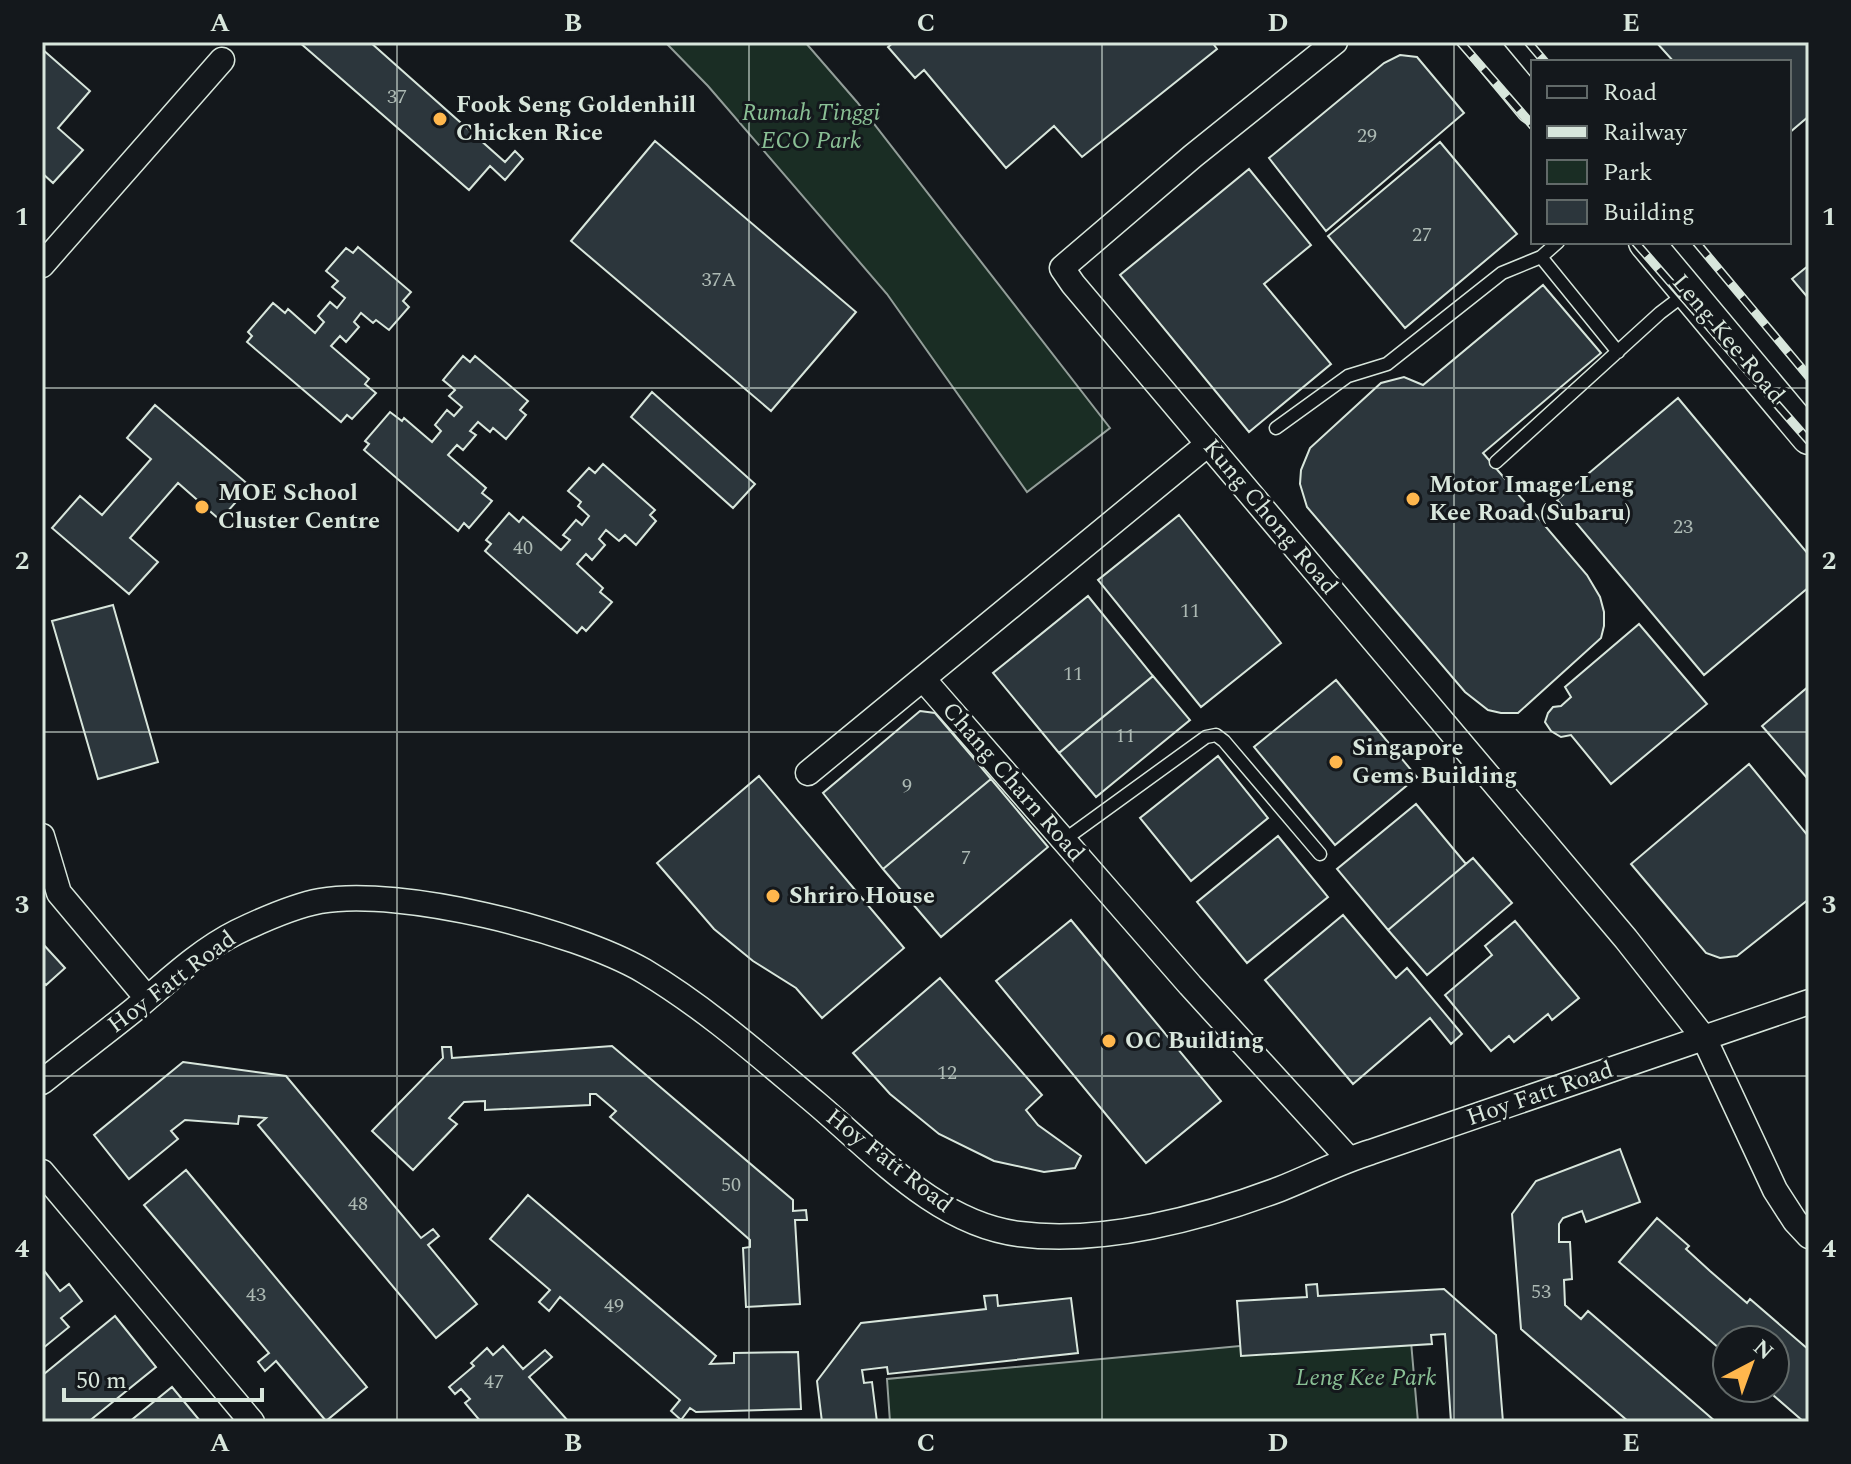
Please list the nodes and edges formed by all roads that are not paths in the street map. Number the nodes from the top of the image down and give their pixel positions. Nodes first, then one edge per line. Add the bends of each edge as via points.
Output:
1 (1335, 42) edge
2 (1479, 42) edge
3 (222, 60) dead end
4 (1531, 105) edge
5 (1556, 244) edge
6 (1648, 244) edge
7 (1541, 257) junction
8 (42, 265) edge
9 (1688, 292) junction
10 (1618, 352) junction
11 (1276, 428) dead end
12 (1809, 437) edge
13 (1208, 444) junction
14 (1496, 462) dead end
15 (924, 680) junction
16 (808, 773) dead end
17 (42, 836) edge
18 (1064, 840) junction
19 (1320, 854) dead end
20 (147, 998) junction
21 (1809, 1002) edge
22 (1704, 1038) junction
23 (42, 1082) edge
24 (1349, 1159) junction
25 (42, 1172) edge
26 (1809, 1236) edge
27 (252, 1422) edge

1 - 13 street, Kung Chong Road via 1062,268
2 - 4 street
3 - 8 street
5 - 7 lane
6 - 9 street, Leng Kee Road
7 - 10 lane
7 - 11 lane via 1502,273 1387,364 1348,376
9 - 10 lane
9 - 12 street, Leng Kee Road
10 - 14 lane
13 - 15 street, Chang Charn Road
13 - 22 street, Kung Chong Road
15 - 16 street
15 - 18 street, Chang Charn Road
17 - 20 street via 59,893
18 - 19 lane via 1206,737 1216,735
18 - 24 street, Chang Charn Road
20 - 23 street, Hoy Fatt Road
20 - 24 street, Hoy Fatt Road via 233,934 273,917 329,900 409,902 532,929 637,967 739,1039 908,1182 988,1229 1060,1236 1130,1229 1215,1211
21 - 22 street, Hoy Fatt Road
22 - 24 street, Hoy Fatt Road
22 - 26 street, Kung Chong Road via 1775,1190
25 - 27 street

